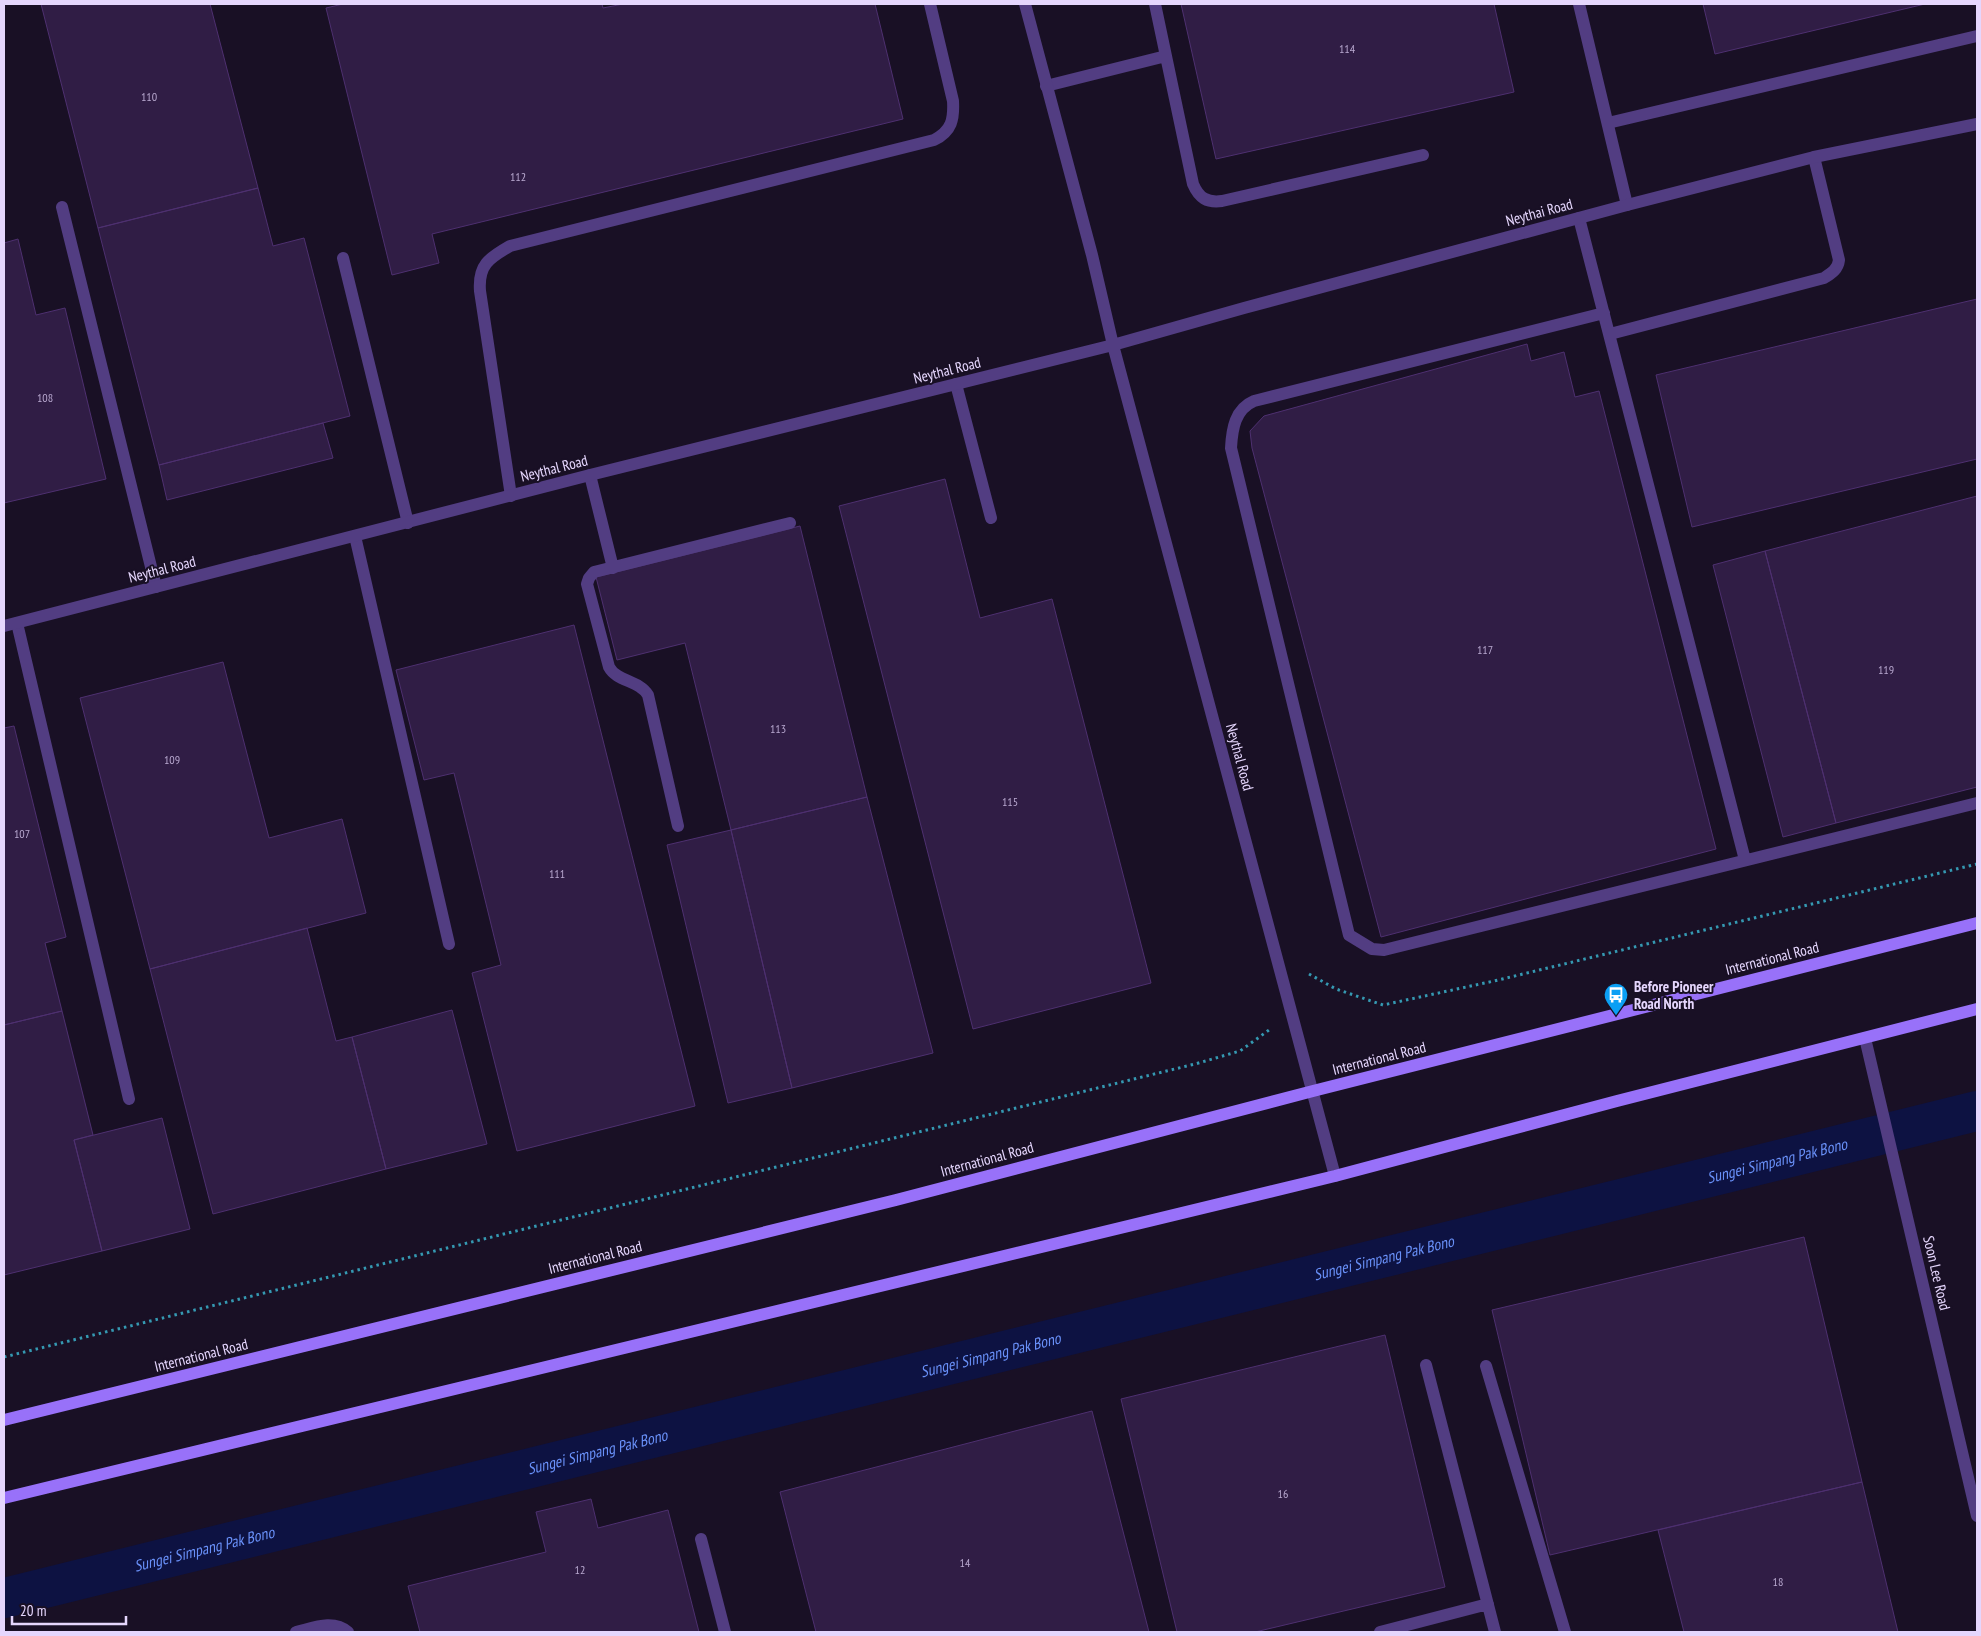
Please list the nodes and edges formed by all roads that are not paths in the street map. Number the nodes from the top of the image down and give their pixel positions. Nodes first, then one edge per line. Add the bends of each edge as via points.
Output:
1 (930, 4) edge
2 (1026, 4) edge
3 (1155, 4) edge
4 (1579, 4) edge
5 (1977, 36) edge
6 (1166, 56) junction
7 (1046, 86) junction
8 (1608, 123) junction
9 (1977, 124) edge
10 (1423, 155) dead end
11 (1814, 157) junction
12 (1627, 205) junction
13 (62, 207) dead end
14 (1579, 218) junction
15 (343, 258) dead end
16 (1604, 313) junction
17 (1610, 334) junction
18 (1113, 345) junction
19 (956, 384) junction
20 (590, 475) junction
21 (511, 496) junction
22 (991, 518) dead end
23 (408, 523) junction
24 (790, 523) dead end
25 (355, 536) junction
26 (612, 568) junction
27 (156, 587) junction
28 (17, 623) junction
29 (4, 626) edge
30 (1977, 803) edge
31 (678, 826) dead end
32 (1745, 860) junction
33 (1977, 923) edge
34 (449, 944) dead end
35 (1977, 1009) edge
36 (1865, 1038) junction
37 (1313, 1091) junction
38 (129, 1099) dead end
39 (1335, 1176) junction
40 (1426, 1365) dead end
41 (1486, 1366) dead end
42 (4, 1420) edge
43 (1972, 1474) edge
44 (4, 1498) edge
45 (1977, 1516) edge
46 (701, 1539) dead end
47 (1488, 1604) junction
48 (296, 1632) edge
49 (348, 1632) edge
50 (725, 1632) edge
51 (1380, 1632) edge
52 (1495, 1632) edge
53 (1565, 1632) edge

1 - 21 street via 953,100 954,116 942,136 510,246 493,256 482,268 480,291
2 - 7 street, Neythal Road
3 - 6 street
4 - 8 street
5 - 8 street
6 - 7 street
6 - 10 street via 1193,184 1203,199 1212,202
7 - 18 street, Neythal Road
8 - 12 street
9 - 11 street, Neythai Road
11 - 12 street, Neythai Road
11 - 17 street via 1839,260 1832,273 1824,278
12 - 14 street, Neythai Road
13 - 27 street
14 - 16 street
14 - 18 street, Neythai Road
15 - 23 street
16 - 17 street
16 - 32 street via 1254,401 1240,410 1231,448 1346,925 1349,935 1372,949 1384,950
17 - 32 street
18 - 19 street, Neythal Road
18 - 37 street, Neythal Road
19 - 20 street, Neythal Road
19 - 22 street
20 - 21 street, Neythal Road
20 - 26 street
21 - 23 street, Neythal Road
23 - 25 street, Neythal Road
24 - 26 street
25 - 27 street, Neythal Road
25 - 34 street
26 - 31 street via 594,572 588,578 609,667 613,674 644,688 648,695
27 - 28 street, Neythal Road
28 - 29 street, Neythal Road
28 - 38 street
30 - 32 street
33 - 37 main road, International Road
35 - 36 main road
36 - 39 main road
36 - 43 street, Soon Lee Road
37 - 39 street, Neythal Road
37 - 42 main road, International Road via 896,1200
39 - 44 main road
40 - 47 street
41 - 53 street
43 - 45 street, Soon Lee Road
46 - 50 street
47 - 51 street
47 - 52 street
48 - 49 street via 336,1625

